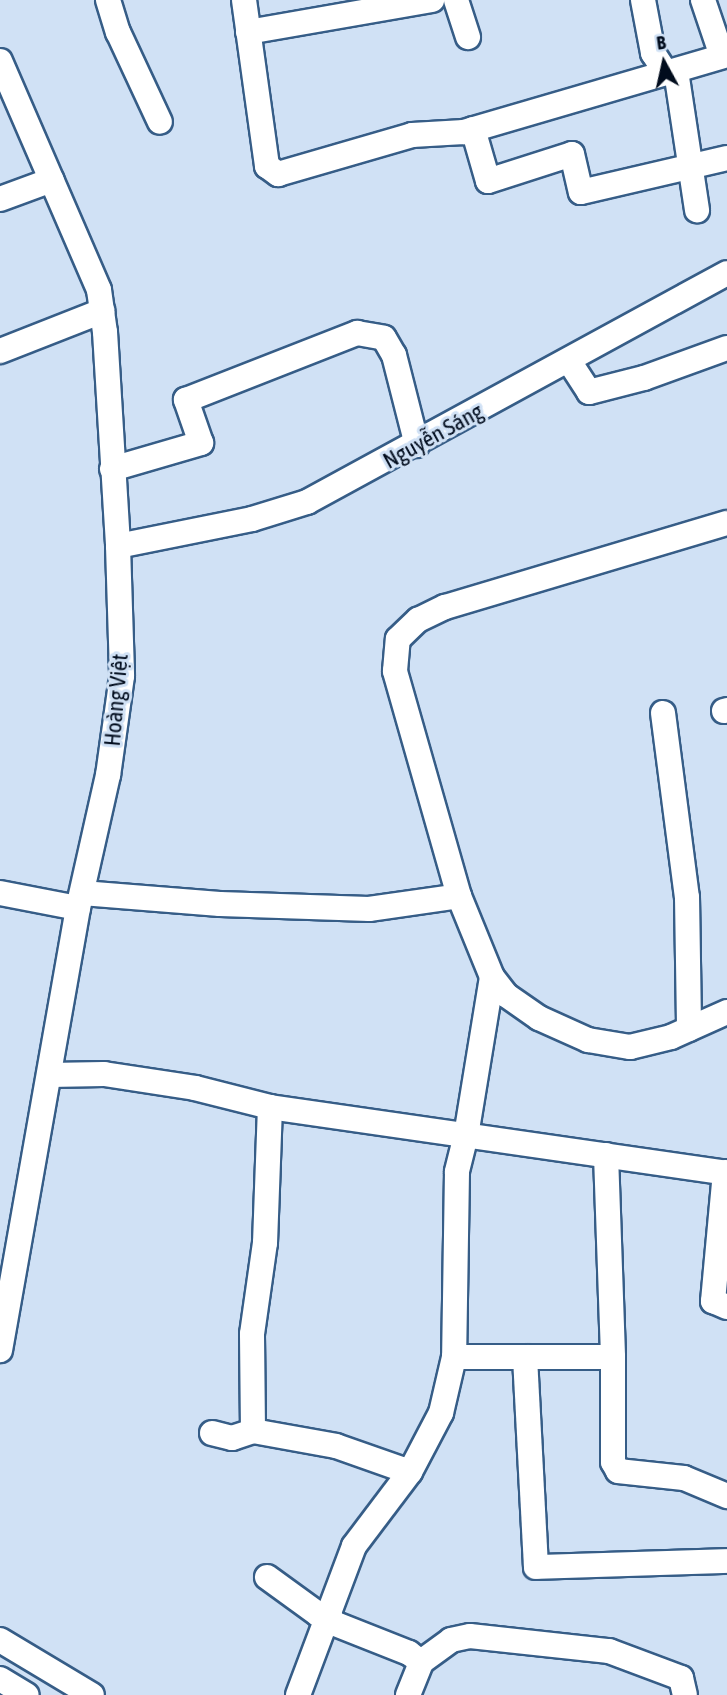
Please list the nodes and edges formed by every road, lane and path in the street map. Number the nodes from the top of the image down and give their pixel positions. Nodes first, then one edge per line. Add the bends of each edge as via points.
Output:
1 (108, 0) edge
2 (244, 0) edge
3 (432, 0) edge
4 (456, 0) edge
5 (643, 0) edge
6 (703, 0) edge
7 (248, 32) junction
8 (468, 37) dead end
9 (725, 55) edge
10 (0, 61) edge
11 (671, 72) junction
12 (160, 122) dead end
13 (473, 129) junction
14 (727, 158) edge
15 (691, 167) junction
16 (52, 180) junction
17 (0, 199) edge
18 (697, 210) dead end
19 (727, 273) edge
20 (102, 311) junction
21 (727, 348) edge
22 (0, 351) edge
23 (569, 360) junction
24 (417, 445) junction
25 (113, 469) junction
26 (727, 523) edge
27 (118, 546) junction
28 (663, 713) dead end
29 (0, 893) edge
30 (459, 895) junction
31 (80, 900) junction
32 (492, 977) junction
33 (727, 1012) edge
34 (689, 1029) junction
35 (49, 1075) junction
36 (270, 1107) junction
37 (466, 1135) junction
38 (606, 1155) junction
39 (726, 1172) edge
40 (727, 1307) edge
41 (0, 1350) edge
42 (454, 1357) junction
43 (525, 1357) junction
44 (613, 1357) junction
45 (253, 1431) junction
46 (212, 1433) dead end
47 (410, 1472) junction
48 (727, 1496) edge
49 (727, 1561) edge
50 (267, 1577) dead end
51 (329, 1618) junction
52 (0, 1640) edge
53 (421, 1662) junction
54 (0, 1679) edge
55 (77, 1692) edge
56 (27, 1695) edge
57 (298, 1695) edge
58 (408, 1695) edge
59 (685, 1695) edge

1 - 12 street
2 - 7 street
3 - 7 street
4 - 8 street
5 - 11 street via 653,53
6 - 9 street
7 - 13 street via 271,171 278,174 412,135
9 - 11 street
10 - 16 street, Hoàng Việt
11 - 13 street
11 - 15 street
13 - 15 street via 488,181 572,154 581,192
14 - 15 street
15 - 18 street
16 - 17 street
16 - 20 street, Hoàng Việt via 99,290
19 - 23 street, Nguyễn Sáng
20 - 22 street
20 - 25 street, Hoàng Việt
21 - 23 street via 589,392
23 - 24 street, Nguyễn Sáng
24 - 25 street via 394,355 384,338 357,332 186,400 201,443
24 - 27 street, Nguyễn Sáng via 307,502 252,519
25 - 27 street, Hoàng Việt
26 - 30 street via 445,607 418,620 398,639 395,671
27 - 31 street, Hoàng Việt via 122,676 108,775
28 - 34 street via 687,897
29 - 31 street
30 - 31 street via 369,909
30 - 32 street
31 - 35 street, Hoàng Việt
32 - 34 street via 519,1006 588,1040 630,1047
32 - 37 street
33 - 34 street
35 - 36 street via 104,1074 195,1088
35 - 41 street, Hoàng Việt
36 - 37 street
36 - 45 street via 265,1243 252,1334
37 - 38 street
37 - 42 street via 457,1172
38 - 39 street
38 - 44 street
39 - 40 street via 713,1301
42 - 43 street
42 - 47 street via 441,1413
43 - 44 street
43 - 49 street via 536,1567
44 - 48 street via 612,1453 618,1471 684,1478
45 - 46 street via 232,1438
45 - 47 street via 356,1451
47 - 51 street via 354,1546
50 - 51 street
51 - 53 street
51 - 57 street
52 - 55 street
53 - 58 street
53 - 59 street via 451,1640 470,1636 609,1651 681,1678
54 - 56 street

